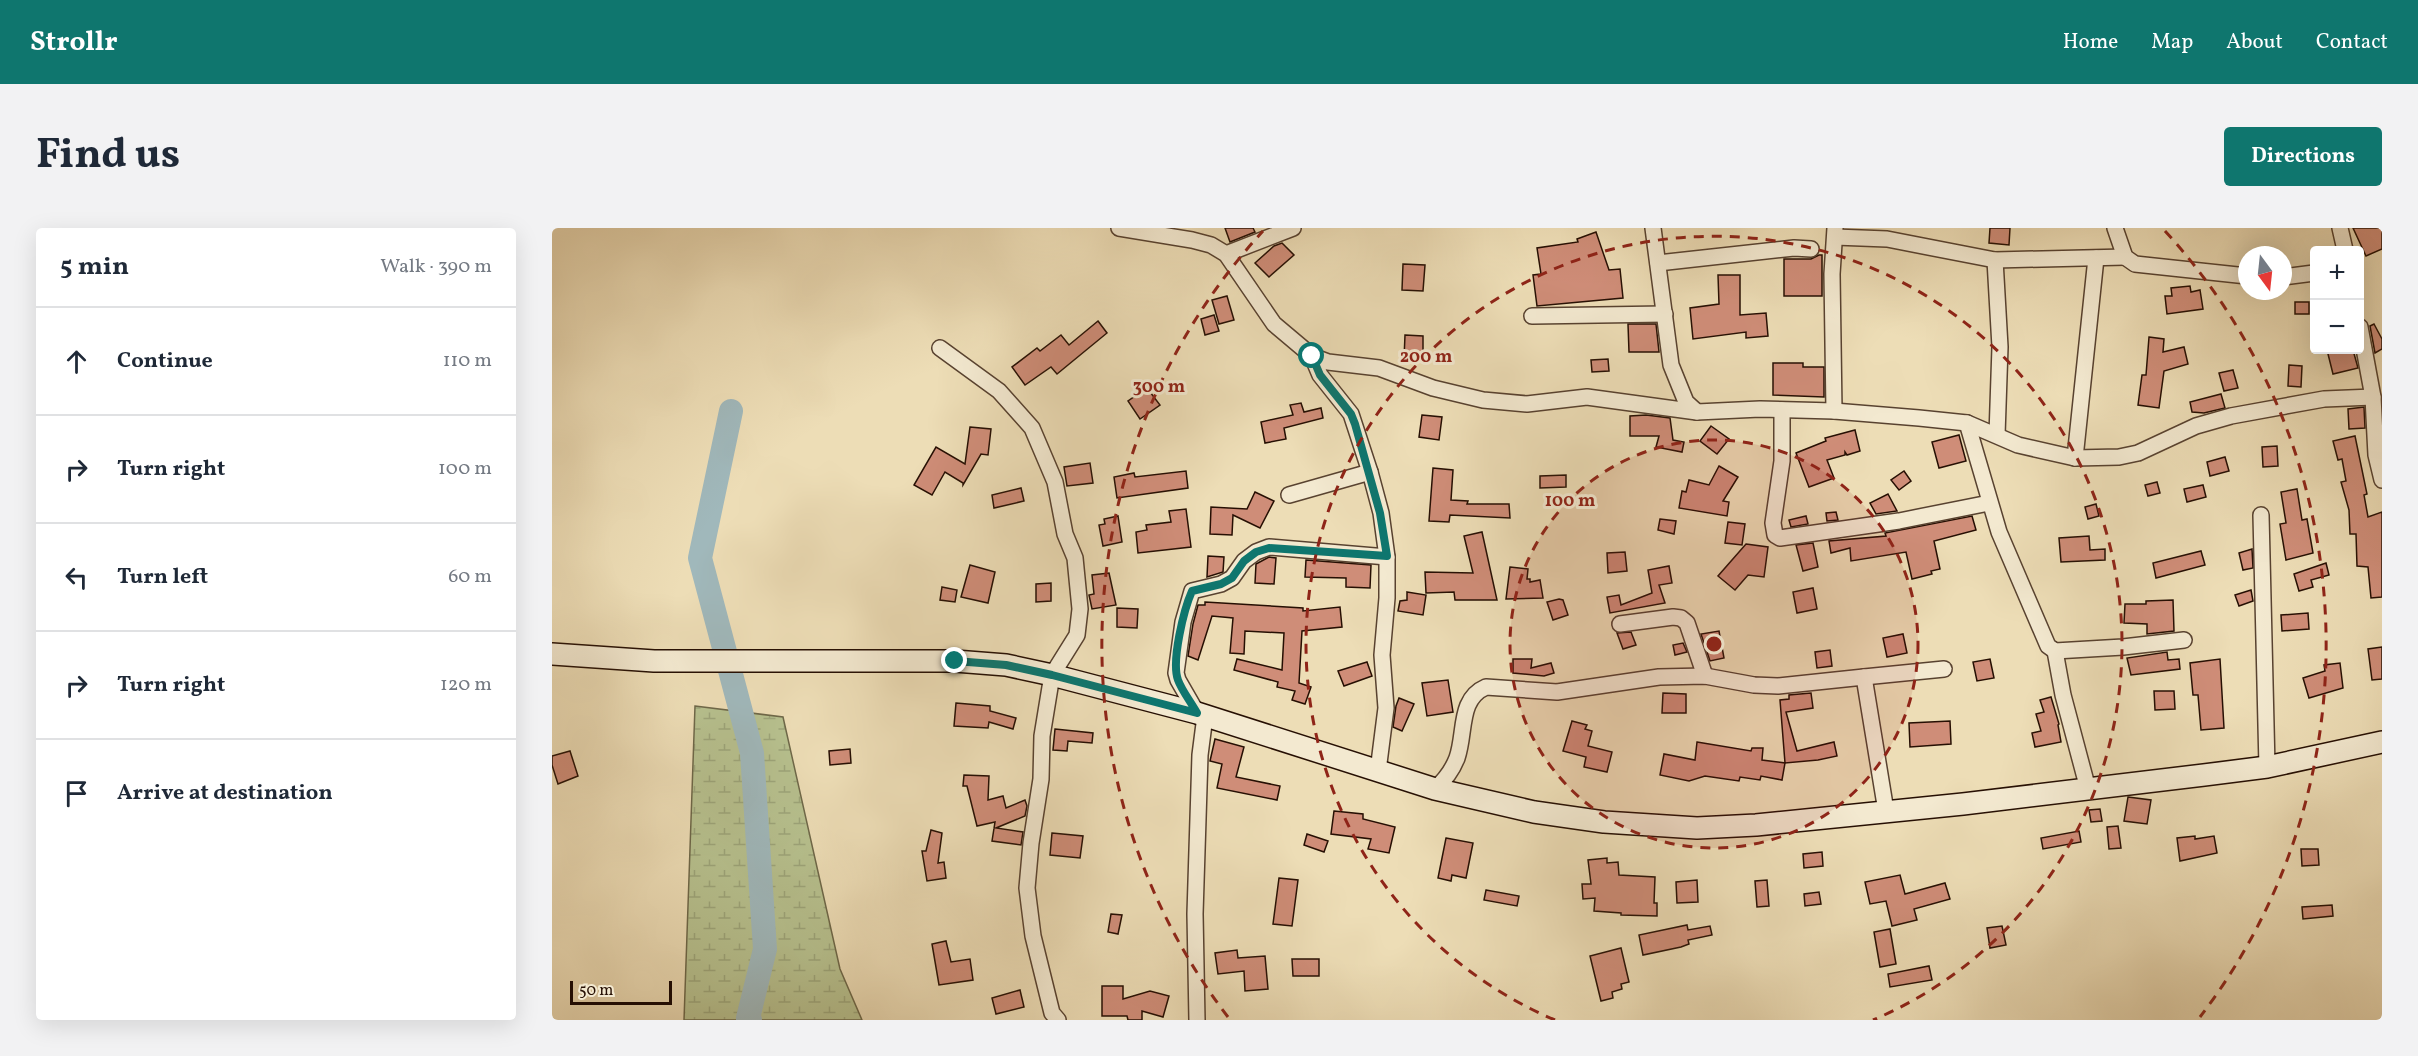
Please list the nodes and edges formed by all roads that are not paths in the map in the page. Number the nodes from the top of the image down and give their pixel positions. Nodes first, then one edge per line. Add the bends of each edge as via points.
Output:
1 (1119, 228) edge
2 (1293, 228) edge
3 (1653, 228) edge
4 (2115, 228) edge
5 (2340, 228) edge
6 (1835, 232) edge
7 (2344, 246) edge
8 (1811, 249) dead end
9 (1226, 254) junction
10 (2125, 257) junction
11 (2096, 258) junction
12 (1995, 260) junction
13 (1658, 263) junction
14 (2310, 274) edge
15 (2238, 275) edge
16 (2292, 276) edge
17 (1665, 314) junction
18 (1532, 316) dead end
19 (2364, 342) edge
20 (940, 348) dead end
21 (1312, 356) junction
22 (2375, 384) edge
23 (1782, 410) junction
24 (1834, 411) junction
25 (1696, 412) junction
26 (1967, 423) junction
27 (1996, 435) junction
28 (2075, 458) junction
29 (1370, 472) junction
30 (2382, 480) edge
31 (1289, 495) dead end
32 (1989, 503) junction
33 (2261, 514) dead end
34 (1387, 556) junction
35 (1620, 624) dead end
36 (2184, 640) dead end
37 (2055, 651) junction
38 (552, 654) edge
39 (1944, 669) dead end
40 (1052, 675) junction
41 (1705, 676) junction
42 (1864, 676) junction
43 (1201, 715) junction
44 (2382, 742) edge
45 (2267, 767) junction
46 (1378, 771) junction
47 (1435, 789) junction
48 (2088, 789) junction
49 (1886, 811) junction
50 (1058, 1020) edge
51 (1197, 1020) edge

1 - 9 street via 1192,240
2 - 9 street
3 - 13 street
4 - 10 street
5 - 7 street
6 - 12 street
6 - 24 street
8 - 13 street
9 - 21 street via 1274,324
10 - 11 street
10 - 15 street via 2135,264
11 - 12 street
11 - 28 street
12 - 27 street via 2000,347
13 - 17 street
14 - 16 street
17 - 18 street
17 - 25 street via 1674,373 1686,402
19 - 22 street
20 - 40 street via 999,390 1032,428 1055,482 1065,534 1075,558 1080,609 1077,635
21 - 25 street via 1328,362 1379,368 1483,400 1527,404 1587,397
21 - 29 street via 1320,375 1351,414
22 - 28 street via 2196,426 2138,453
22 - 30 street via 2376,455
23 - 24 street
23 - 25 street
23 - 32 street via 1782,461 1773,523 1775,535 1780,538
24 - 26 street
26 - 27 street
26 - 32 street
27 - 28 street via 2018,446
29 - 31 street
29 - 34 street
32 - 37 street via 2041,632
33 - 45 street
34 - 43 street via 1269,548 1244,561 1227,581 1192,591 1176,673
34 - 46 street via 1388,598 1382,655 1386,708
35 - 41 street via 1681,618 1687,623
36 - 37 street
37 - 48 street
38 - 40 main road via 654,661 955,661 1006,665
39 - 42 street
40 - 43 main road
40 - 50 street via 1027,888 1033,936 1052,1013
41 - 42 street via 1778,686
41 - 47 street via 1659,677 1557,692 1486,687 1468,699 1457,756 1445,780
42 - 49 street
43 - 46 main road
43 - 51 street via 1195,914
44 - 45 main road
45 - 48 main road
46 - 47 main road
47 - 49 main road via 1534,812 1604,822 1697,828
48 - 49 main road

